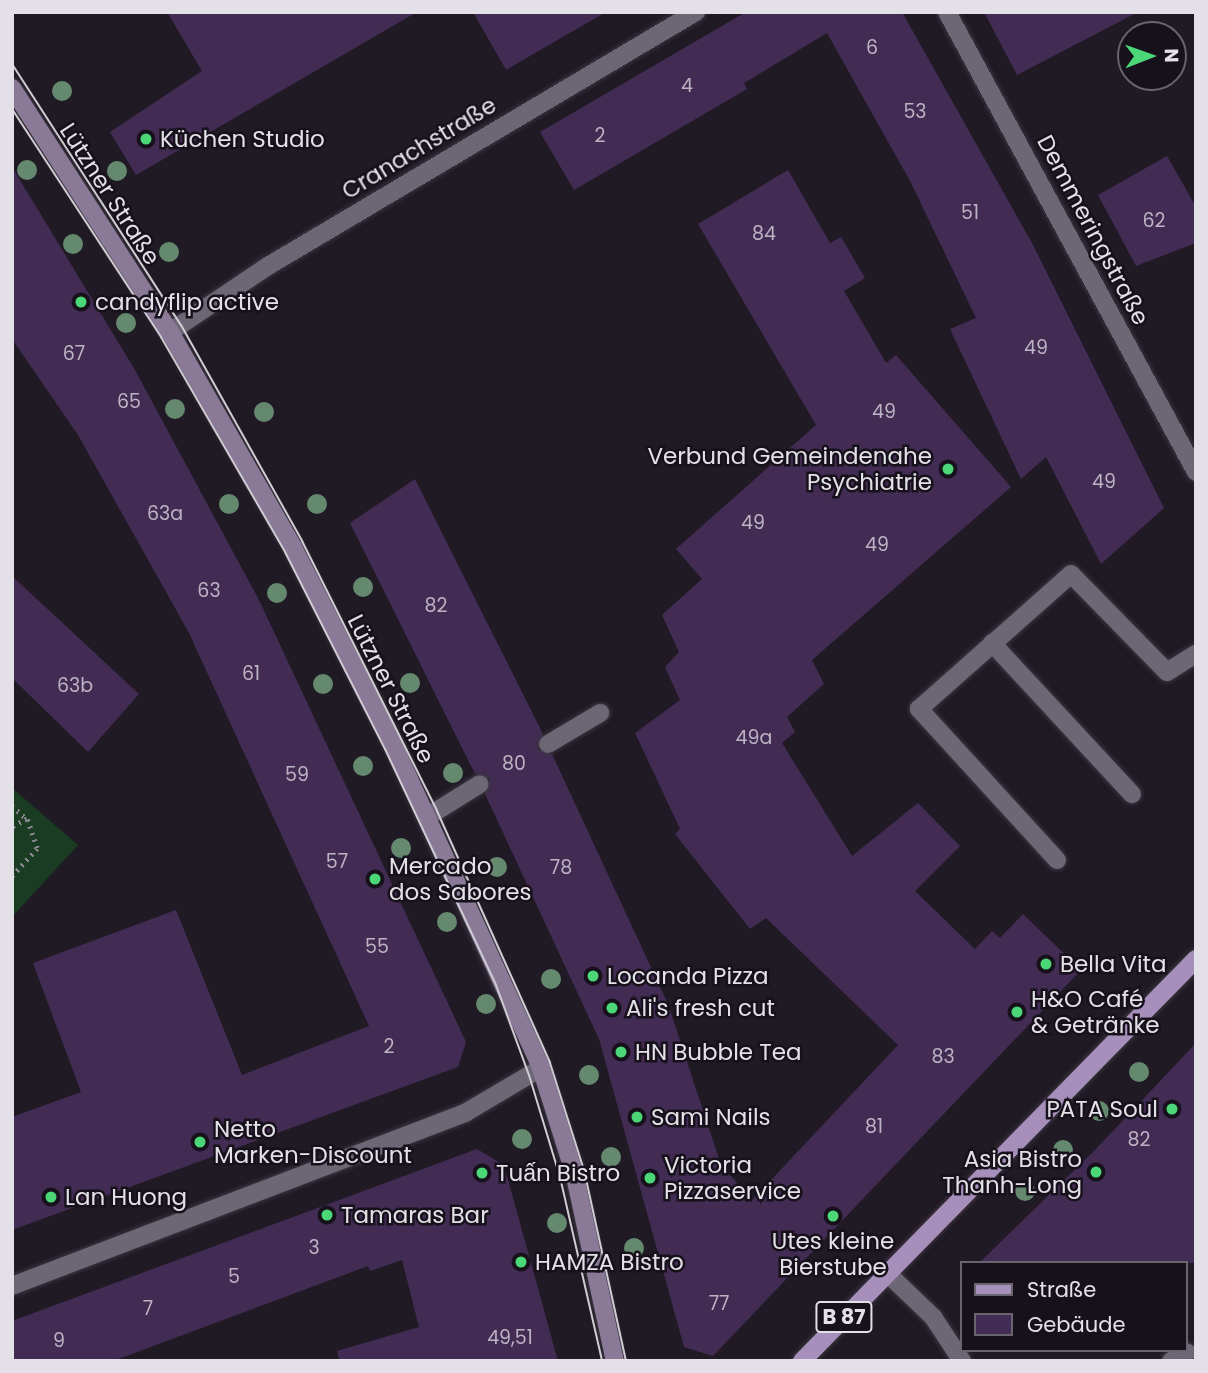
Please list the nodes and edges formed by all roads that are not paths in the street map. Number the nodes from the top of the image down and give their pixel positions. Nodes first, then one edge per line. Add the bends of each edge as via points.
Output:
1 (696, 12) edge
2 (947, 12) edge
3 (12, 89) edge
4 (170, 332) junction
5 (1196, 472) edge
6 (992, 643) junction
7 (1196, 654) edge
8 (600, 713) dead end
9 (548, 744) dead end
10 (480, 784) dead end
11 (1132, 794) dead end
12 (427, 817) junction
13 (1057, 860) dead end
14 (1196, 959) edge
15 (541, 1068) junction
16 (887, 1273) junction
17 (12, 1286) edge
18 (612, 1332) junction
19 (1187, 1352) dead end
20 (615, 1361) edge
21 (626, 1361) edge
22 (802, 1361) edge
23 (962, 1361) edge
24 (1171, 1361) edge

1 - 4 street, Cranachstraße via 268,266
2 - 5 street, Demmeringstraße
3 - 4 main road, Lützner Straße
4 - 12 main road, Lützner Straße via 293,547
6 - 7 street via 1071,574 1167,672
6 - 11 street
6 - 13 street via 919,709
8 - 9 street
10 - 12 street
12 - 15 main road, Lützner Straße
14 - 16 main road, B 87
15 - 17 street via 465,1113
15 - 18 main road, Lützner Straße via 574,1172
16 - 22 main road, B 87
16 - 23 street via 933,1317
18 - 20 main road, Lützner Straße
18 - 21 main road
19 - 24 street

